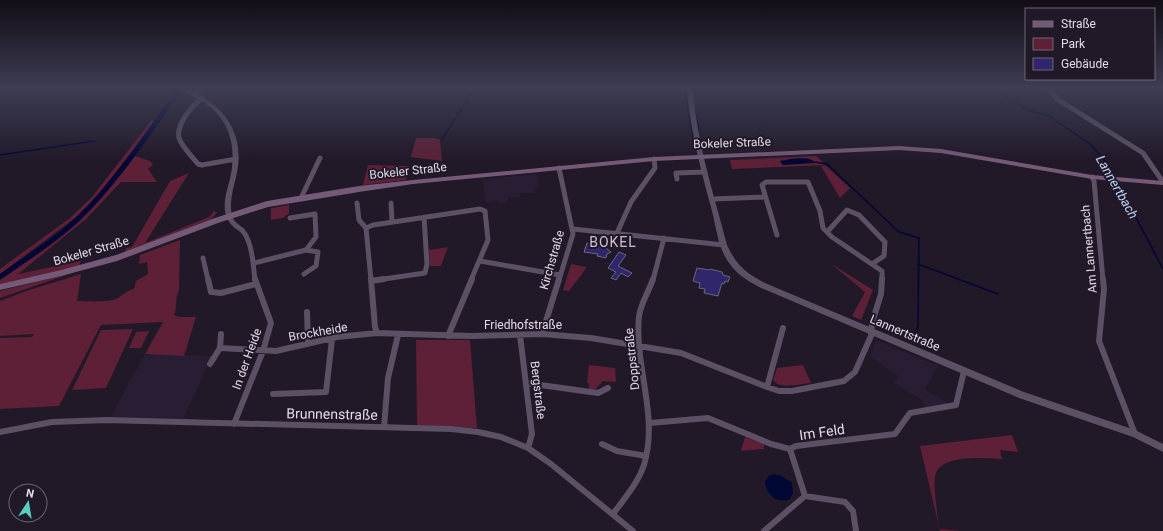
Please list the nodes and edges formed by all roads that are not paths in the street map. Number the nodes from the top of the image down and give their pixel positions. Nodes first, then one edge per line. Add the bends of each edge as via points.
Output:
1 (187, 113) edge
2 (220, 113) edge
3 (693, 113) edge
4 (1079, 113) edge
5 (701, 156) junction
6 (320, 158) dead end
7 (236, 159) junction
8 (654, 160) junction
9 (558, 168) junction
10 (705, 172) junction
11 (1092, 177) junction
12 (677, 179) dead end
13 (1163, 183) edge
14 (765, 197) junction
15 (301, 198) junction
16 (713, 199) junction
17 (391, 202) dead end
18 (358, 203) dead end
19 (229, 216) junction
20 (290, 218) dead end
21 (424, 218) junction
22 (392, 222) junction
23 (366, 228) junction
24 (573, 229) junction
25 (828, 231) junction
26 (617, 233) junction
27 (777, 235) dead end
28 (664, 238) junction
29 (724, 245) junction
30 (306, 250) junction
31 (203, 258) dead end
32 (480, 261) junction
33 (254, 264) junction
34 (872, 264) junction
35 (304, 274) dead end
36 (560, 274) junction
37 (371, 281) junction
38 (256, 284) junction
39 (4, 286) edge
40 (307, 312) dead end
41 (783, 328) dead end
42 (871, 331) junction
43 (377, 333) junction
44 (222, 334) dead end
45 (542, 334) junction
46 (398, 335) junction
47 (520, 335) junction
48 (448, 336) junction
49 (332, 340) junction
50 (308, 344) junction
51 (639, 344) junction
52 (220, 348) junction
53 (262, 351) junction
54 (210, 364) dead end
55 (964, 371) junction
56 (526, 383) junction
57 (767, 387) junction
58 (608, 388) dead end
59 (273, 394) dead end
60 (650, 423) junction
61 (234, 424) junction
62 (384, 427) junction
63 (0, 432) edge
64 (1135, 434) junction
65 (602, 444) dead end
66 (528, 448) junction
67 (1163, 448) edge
68 (790, 449) junction
69 (646, 456) junction
70 (804, 496) junction
71 (613, 514) junction
72 (633, 531) edge
73 (764, 531) edge
74 (856, 531) edge

1 - 7 street via 179,128 179,138 198,164
2 - 7 street via 230,126 236,142
3 - 5 street, Lannertstraße
4 - 13 street via 1143,153
5 - 8 main road, Bokeler Straße
5 - 10 street, Lannertstraße
5 - 11 main road, Bokeler Straße via 920,149
6 - 15 street
7 - 19 street via 227,200
8 - 9 main road, Bokeler Straße
8 - 26 street via 655,168 631,202
9 - 15 main road, Bokeler Straße via 391,184
9 - 24 street, Kirchstraße
10 - 12 street via 676,173
10 - 16 street, Lannertstraße
11 - 13 main road, Bokeler Straße
11 - 64 street, Am Lannertbach via 1104,289 1099,341
14 - 16 street
14 - 25 street via 762,185 766,182 808,182 820,211 823,228
14 - 27 street
15 - 19 main road, Bokeler Straße via 267,204
16 - 29 street, Lannertstraße
17 - 22 street
18 - 23 street via 359,220
19 - 33 street, In der Heide via 232,224 245,233
19 - 39 main road, Bokeler Straße via 117,258
20 - 30 street via 314,214 316,237
21 - 22 street
21 - 32 street via 480,209 485,211 488,240
21 - 37 street via 427,264 425,273
22 - 23 street
23 - 37 street
24 - 26 street
24 - 36 street, Kirchstraße
25 - 34 street
25 - 34 street via 848,210 859,215 885,242 884,256
26 - 28 street
28 - 29 street
28 - 51 street, Doppstraße via 660,262 639,315
29 - 42 street, Lannertstraße via 733,264 749,278
30 - 33 street
30 - 35 street via 318,252 318,264
31 - 38 street via 211,292 221,293
32 - 36 street
32 - 48 street
33 - 38 street, In der Heide
34 - 42 street, Friedhofstraße via 882,275 881,294
36 - 45 street, Kirchstraße
37 - 43 street
38 - 53 street, In der Heide via 271,323
40 - 50 street
41 - 57 street
42 - 55 street, Lannertstraße
42 - 57 street, Friedhofstraße via 862,358 844,382 792,391
43 - 46 street, Friedhofstraße
43 - 49 street, Brockheide via 368,336 340,336
44 - 52 street
45 - 47 street, Friedhofstraße
45 - 51 street, Friedhofstraße
46 - 48 street, Friedhofstraße
46 - 62 street via 388,378
47 - 48 street, Friedhofstraße
47 - 56 street, Bergstraße
49 - 50 street, Brockheide
49 - 59 street via 326,392
50 - 53 street, Brockheide via 276,351
51 - 57 street, Friedhofstraße via 681,353
51 - 60 street, Doppstraße
52 - 53 street, Brockheide
52 - 54 street
53 - 61 street, In der Heide
55 - 64 street, Lannertstraße via 1022,395
55 - 68 street, Im Feld via 956,405 910,413 896,434 796,446
56 - 58 street via 598,393
56 - 66 street, Bergstraße via 532,434
60 - 68 street, Im Feld via 708,418 771,444
60 - 69 street, Doppstraße via 650,441
61 - 62 street, Brunnenstraße
61 - 63 street, Brunnenstraße via 74,420
62 - 66 street, Brunnenstraße via 478,432 501,437
64 - 67 street, Lannertstraße
65 - 69 street via 617,451
66 - 71 street, Brunnenstraße
68 - 70 street
69 - 71 street, Doppstraße via 638,477
70 - 73 street
70 - 74 street via 851,505
71 - 72 street, Brunnenstraße

